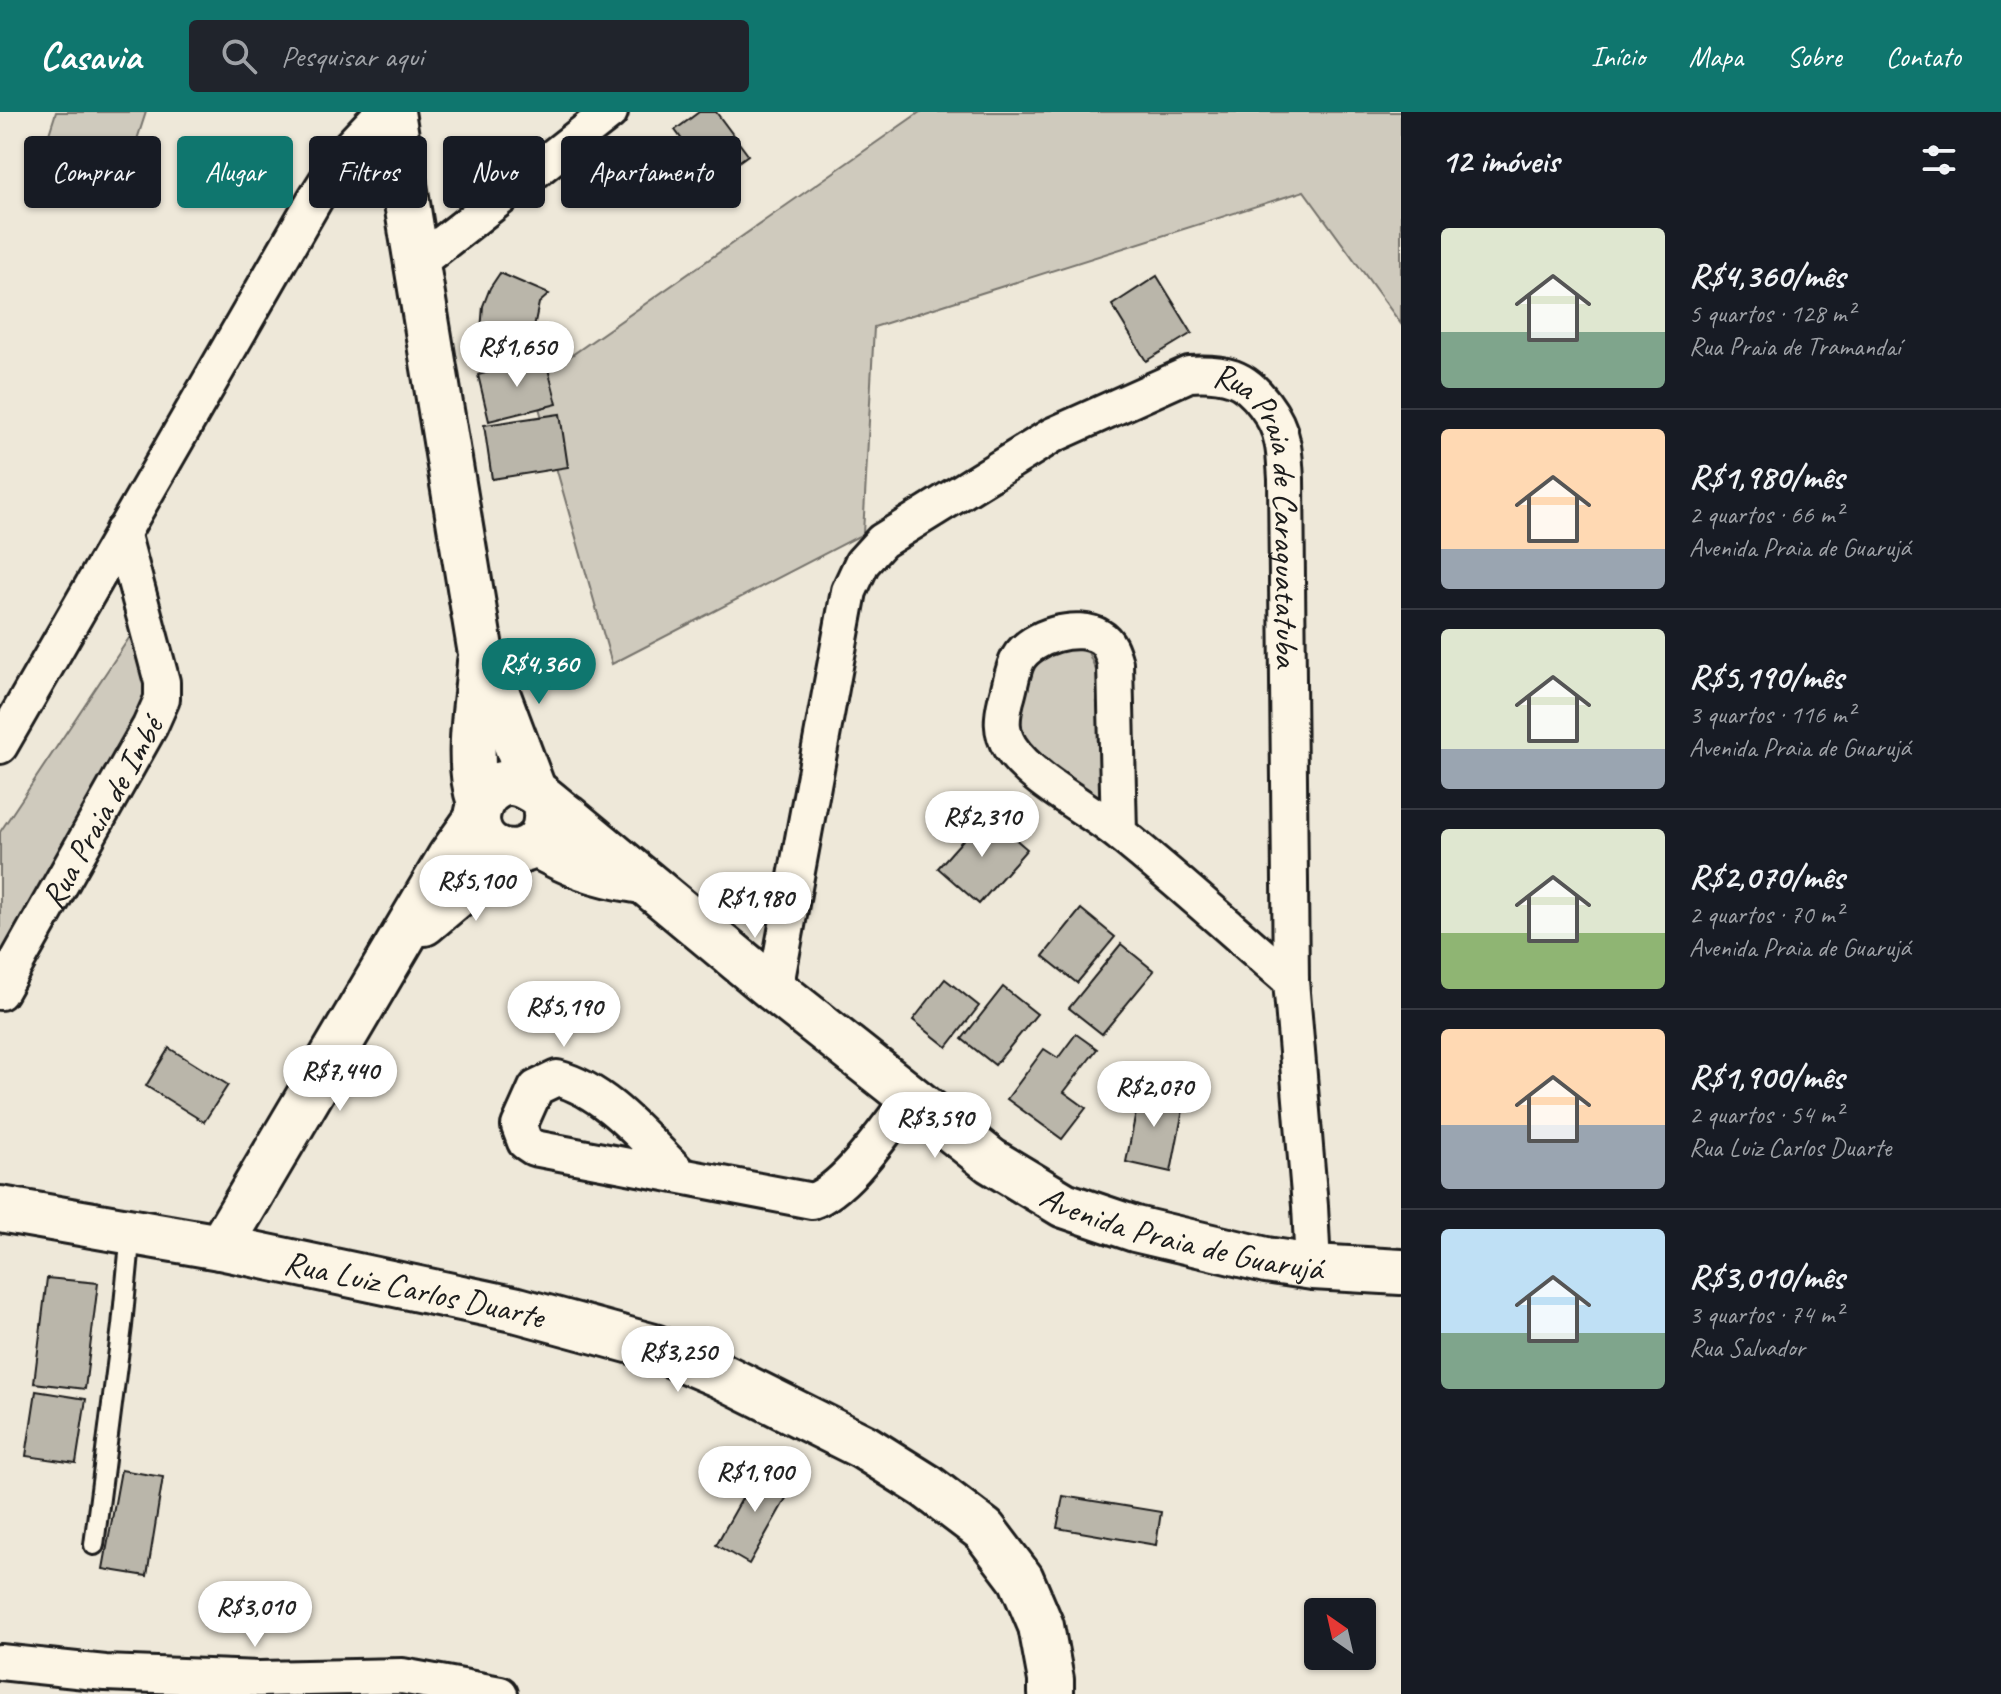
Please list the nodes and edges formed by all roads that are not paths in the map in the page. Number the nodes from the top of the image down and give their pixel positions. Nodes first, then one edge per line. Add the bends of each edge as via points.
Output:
1 (383, 112) edge
2 (392, 112) edge
3 (610, 112) edge
4 (419, 262) junction
5 (122, 532) junction
6 (480, 648) junction
7 (0, 746) edge
8 (538, 795) junction
9 (479, 811) junction
10 (1119, 833) junction
11 (521, 848) junction
12 (642, 881) junction
13 (401, 943) junction
14 (1291, 981) junction
15 (775, 990) junction
16 (0, 992) edge
17 (911, 1097) junction
18 (681, 1175) dead end
19 (0, 1209) edge
20 (131, 1232) junction
21 (220, 1247) junction
22 (1313, 1267) junction
23 (1401, 1272) edge
24 (94, 1545) dead end
25 (0, 1662) edge
26 (500, 1694) edge
27 (1051, 1694) edge

1 - 5 street via 345,152 315,199
2 - 4 street
3 - 4 street
4 - 6 street
5 - 7 street
5 - 16 street, Rua Praia de Imbé via 162,699
6 - 8 street
6 - 9 street via 473,759
8 - 9 street via 519,783 503,783 489,791
8 - 11 street via 548,816 545,831
8 - 12 street, Avenida Praia de Guarujá
9 - 11 street via 481,834 492,846
9 - 13 street
10 - 10 street via 1115,663 1102,637 1069,630 1035,643 1018,658 1001,719 1004,736 1026,766
10 - 14 street
11 - 12 street, Avenida Praia de Guarujá
11 - 13 street
12 - 15 street, Avenida Praia de Guarujá
13 - 21 street
14 - 15 street, Rua Praia de Caraguatatuba via 1282,439 1252,391 1235,379 1208,372 1189,374 1053,435 882,541 862,563 849,591
14 - 22 street, Rua Praia de Caraguatatuba
15 - 17 street, Avenida Praia de Guarujá
17 - 18 street via 841,1183 812,1201
17 - 22 street, Avenida Praia de Guarujá via 991,1161 1064,1205 1135,1229
19 - 20 street, Rua Luiz Carlos Duarte
20 - 21 street, Rua Luiz Carlos Duarte
20 - 24 lane
21 - 27 street, Rua Luiz Carlos Duarte via 518,1310 654,1347 864,1447 984,1530 1021,1579 1041,1626
22 - 23 street, Avenida Praia de Guarujá
25 - 26 street via 105,1673 259,1679 402,1676

